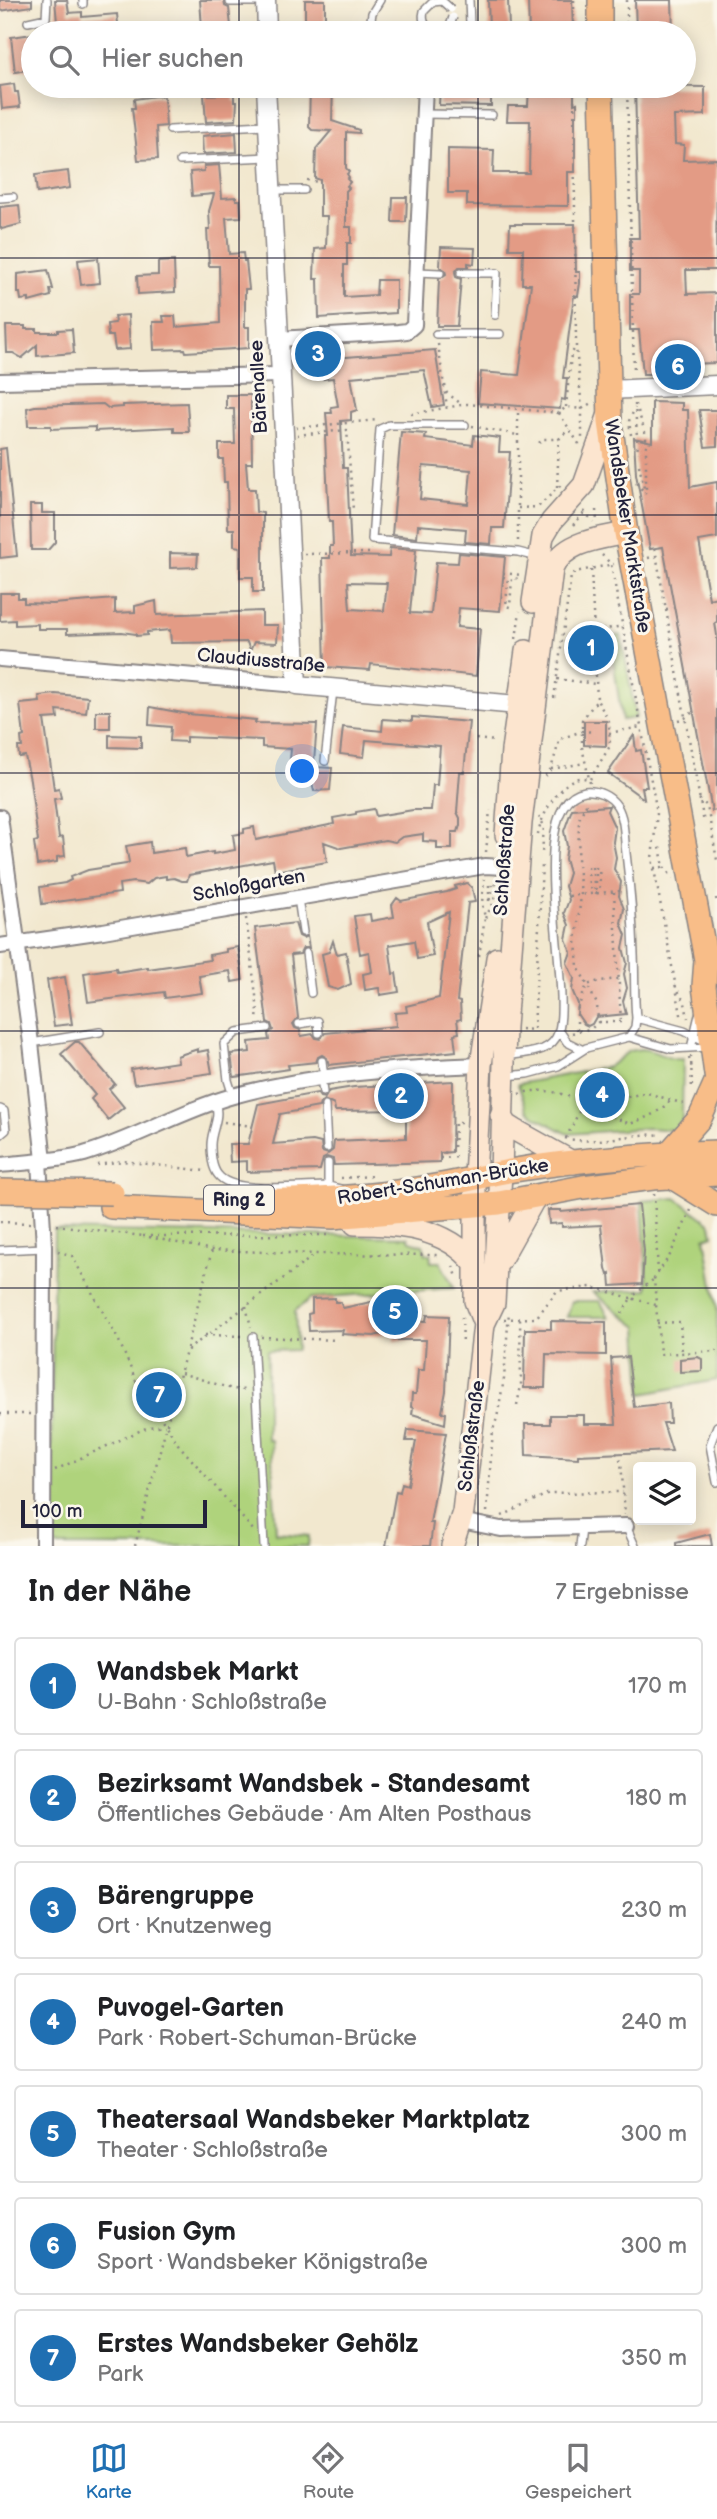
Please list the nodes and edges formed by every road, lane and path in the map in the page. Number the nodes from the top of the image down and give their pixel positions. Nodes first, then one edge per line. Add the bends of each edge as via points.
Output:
1 (47, 0) edge
2 (380, 0) edge
3 (470, 0) edge
4 (574, 0) edge
5 (600, 0) edge
6 (627, 0) edge
7 (266, 1) edge
8 (230, 2) dead end
9 (452, 4) edge
10 (32, 21) edge
11 (267, 21) edge
12 (371, 21) edge
13 (424, 21) edge
14 (470, 21) edge
15 (574, 21) edge
16 (600, 21) edge
17 (627, 21) edge
18 (266, 98) edge
19 (425, 98) edge
20 (574, 98) edge
21 (601, 98) edge
22 (627, 98) edge
23 (424, 114) junction
24 (492, 115) dead end
25 (267, 125) junction
26 (170, 130) dead end
27 (269, 157) junction
28 (180, 161) dead end
29 (270, 190) junction
30 (304, 190) dead end
31 (13, 197) dead end
32 (0, 198) edge
33 (418, 272) junction
34 (440, 273) dead end
35 (461, 273) dead end
36 (495, 315) dead end
37 (436, 334) joint
38 (500, 334) dead end
39 (278, 339) junction
40 (576, 347) junction
41 (440, 368) junction
42 (280, 375) junction
43 (634, 377) dead end
44 (0, 381) edge
45 (717, 385) edge
46 (608, 390) junction
47 (462, 405) dead end
48 (636, 405) junction
49 (447, 407) dead end
50 (566, 407) dead end
51 (518, 408) dead end
52 (559, 414) dead end
53 (609, 414) junction
54 (466, 425) joint
55 (569, 429) junction
56 (518, 435) junction
57 (283, 436) junction
58 (559, 439) junction
59 (540, 443) dead end
60 (579, 444) dead end
61 (582, 451) dead end
62 (638, 453) dead end
63 (639, 465) dead end
64 (634, 470) dead end
65 (635, 482) dead end
66 (646, 494) junction
67 (569, 496) junction
68 (518, 508) junction
69 (353, 510) dead end
70 (572, 525) dead end
71 (626, 533) junction
72 (597, 539) junction
73 (372, 540) junction
74 (655, 548) dead end
75 (314, 555) dead end
76 (528, 555) junction
77 (657, 556) junction
78 (650, 558) dead end
79 (591, 568) junction
80 (503, 575) joint
81 (674, 608) dead end
82 (666, 609) junction
83 (623, 626) junction
84 (594, 631) junction
85 (0, 659) edge
86 (596, 684) junction
87 (296, 685) junction
88 (333, 689) junction
89 (536, 690) junction
90 (597, 700) junction
91 (518, 705) junction
92 (693, 712) dead end
93 (685, 718) junction
94 (676, 720) dead end
95 (641, 727) junction
96 (582, 731) junction
97 (588, 731) dead end
98 (531, 732) junction
99 (595, 732) dead end
100 (609, 733) junction
101 (476, 739) dead end
102 (503, 741) dead end
103 (325, 761) dead end
104 (586, 764) junction
105 (551, 769) junction
106 (544, 776) dead end
107 (589, 797) dead end
108 (699, 799) junction
109 (537, 813) dead end
110 (0, 817) edge
111 (704, 823) dead end
112 (659, 843) dead end
113 (717, 860) edge
114 (495, 866) junction
115 (654, 869) junction
116 (596, 894) junction
117 (581, 895) junction
118 (569, 896) dead end
119 (298, 897) junction
120 (481, 903) junction
121 (489, 903) junction
122 (246, 918) dead end
123 (303, 932) dead end
124 (17, 943) junction
125 (0, 946) edge
126 (306, 953) dead end
127 (620, 979) junction
128 (673, 982) dead end
129 (711, 984) edge
130 (587, 985) junction
131 (311, 993) dead end
132 (636, 1018) junction
133 (621, 1022) dead end
134 (299, 1024) dead end
135 (267, 1028) dead end
136 (256, 1030) junction
137 (559, 1030) junction
138 (577, 1031) junction
139 (100, 1032) dead end
140 (320, 1033) dead end
141 (629, 1037) junction
142 (567, 1042) junction
143 (31, 1043) junction
144 (704, 1045) edge
145 (583, 1050) junction
146 (496, 1058) junction
147 (322, 1061) dead end
148 (717, 1081) edge
149 (323, 1083) junction
150 (233, 1096) junction
151 (515, 1096) dead end
152 (670, 1101) junction
153 (215, 1102) junction
154 (583, 1104) junction
155 (325, 1106) dead end
156 (692, 1106) dead end
157 (0, 1109) edge
158 (501, 1115) junction
159 (217, 1121) junction
160 (461, 1123) dead end
161 (630, 1124) junction
162 (252, 1126) dead end
163 (0, 1135) edge
164 (630, 1135) junction
165 (667, 1144) junction
166 (327, 1148) dead end
167 (717, 1152) edge
168 (460, 1157) dead end
169 (41, 1160) junction
170 (327, 1163) dead end
171 (574, 1163) junction
172 (0, 1165) edge
173 (89, 1166) dead end
174 (215, 1171) junction
175 (500, 1173) junction
176 (717, 1174) edge
177 (475, 1177) junction
178 (672, 1177) junction
179 (328, 1186) junction
180 (0, 1191) edge
181 (654, 1193) dead end
182 (365, 1195) junction
183 (536, 1196) junction
184 (112, 1200) junction
185 (499, 1203) junction
186 (0, 1204) edge
187 (475, 1205) junction
188 (717, 1205) edge
189 (691, 1209) dead end
190 (0, 1222) edge
191 (30, 1223) dead end
192 (57, 1225) dead end
193 (335, 1226) junction
194 (143, 1236) junction
195 (44, 1247) junction
196 (437, 1247) dead end
197 (212, 1250) junction
198 (0, 1251) edge
199 (316, 1254) junction
200 (474, 1263) junction
201 (496, 1267) junction
202 (658, 1274) junction
203 (654, 1279) junction
204 (631, 1298) junction
205 (246, 1305) junction
206 (656, 1305) junction
207 (622, 1314) dead end
208 (509, 1318) junction
209 (520, 1318) junction
210 (657, 1323) junction
211 (484, 1324) junction
212 (205, 1335) junction
213 (253, 1337) junction
214 (337, 1340) dead end
215 (186, 1351) junction
216 (682, 1352) junction
217 (717, 1352) edge
218 (181, 1372) junction
219 (256, 1391) junction
220 (517, 1405) dead end
221 (0, 1414) edge
222 (44, 1415) junction
223 (166, 1425) junction
224 (717, 1426) edge
225 (616, 1453) dead end
226 (43, 1476) junction
227 (717, 1482) edge
228 (623, 1492) junction
229 (489, 1505) dead end
230 (494, 1519) dead end
231 (461, 1521) junction
232 (626, 1526) junction
233 (582, 1528) junction
234 (264, 1544) edge
235 (43, 1546) edge
236 (135, 1546) edge
237 (452, 1546) edge
238 (580, 1546) edge
239 (635, 1546) edge

1 - 10 lane via 46,18
2 - 12 lane
3 - 14 lane
4 - 15 path
5 - 16 main road
6 - 17 path
7 - 8 lane
7 - 11 street
9 - 13 lane, bridge via 429,4
18 - 25 street, Bärenallee
19 - 23 street
20 - 40 path
21 - 46 main road, Wandsbeker Marktstraße
22 - 43 path
23 - 24 lane
23 - 33 street
25 - 26 lane
25 - 27 street, Bärenallee
27 - 28 lane
27 - 29 street, Bärenallee
29 - 30 lane
29 - 39 street, Bärenallee
31 - 32 lane
33 - 34 lane
33 - 39 street via 414,325 407,331
35 - 36 lane via 497,273
37 - 38 lane
37 - 41 path
39 - 42 street, Bärenallee
40 - 50 path via 571,354
40 - 61 path
41 - 47 path via 447,393
41 - 49 path
42 - 44 street
42 - 57 street, Bärenallee
45 - 46 street
46 - 53 main road, Wandsbeker Marktstraße
48 - 62 path
48 - 64 path via 629,421
48 - 66 path via 646,435
51 - 56 path
52 - 55 path
53 - 67 main road, Schloßstraße via 584,485
53 - 71 main road, Wandsbeker Marktstraße
54 - 56 path
54 - 73 lane via 388,425 380,429
55 - 58 path
55 - 60 path
56 - 68 path
57 - 69 path via 347,430
57 - 87 street, Bärenallee
58 - 59 path
58 - 67 path
63 - 66 path
65 - 66 path
67 - 68 path via 538,507
67 - 70 path
67 - 72 path via 594,526
67 - 76 main road, Schloßstraße
68 - 76 path
71 - 72 main road, Schloßstraße
71 - 129 main road, Wandsbeker Marktstraße
72 - 89 main road, Schloßstraße via 565,552 552,569
73 - 75 path via 370,553
73 - 76 lane
74 - 77 path
76 - 91 main road, Schloßstraße
77 - 78 path
77 - 82 path
79 - 83 path via 611,564
79 - 84 path
79 - 86 path via 571,576 557,679
80 - 80 path via 525,577 512,578 510,607 506,606 508,578
81 - 82 path
82 - 93 path
83 - 84 path
83 - 95 path
84 - 86 path
85 - 87 street, Claudiusstraße
86 - 90 path
87 - 88 street, Claudiusstraße
88 - 91 street, Claudiusstraße
88 - 103 lane
89 - 91 main road
89 - 98 main road, Schloßstraße
90 - 96 path via 582,720
90 - 100 path via 609,721
91 - 98 main road via 527,715
91 - 114 main road, Schloßstraße
92 - 93 path
93 - 94 path
93 - 108 path
95 - 100 path
95 - 115 path via 657,813
96 - 97 path
96 - 99 path
96 - 104 path
96 - 105 path via 560,739
98 - 146 main road, Schloßstraße
100 - 104 path via 610,746 590,780
101 - 102 path
104 - 105 path
105 - 106 path
107 - 117 path via 579,819
108 - 111 path
108 - 113 path via 707,806
109 - 146 path via 544,826 534,1030
110 - 124 street
112 - 115 path via 664,867
114 - 119 street, Schloßgarten
114 - 120 path
114 - 120 path via 494,902 485,918
114 - 146 main road, Schloßstraße
115 - 128 path
116 - 116 path via 600,886 594,867 593,886
116 - 117 path
116 - 127 path via 616,892
117 - 118 path
117 - 130 path via 576,941 578,967
119 - 123 lane
119 - 124 street, Schloßgarten
120 - 121 path
121 - 121 path via 490,885 487,898
122 - 136 path via 258,1011
124 - 125 street, Schloßgarten
124 - 143 street
126 - 131 lane
127 - 130 path
127 - 133 path
129 - 144 main road, Wandsbeker Marktstraße
130 - 138 path via 577,1010
130 - 138 path via 597,1004 598,1023
132 - 137 lane via 631,896 621,813 604,794 581,792 564,803 556,823 552,900 561,996
132 - 141 lane
132 - 144 lane
134 - 140 lane via 318,1021
135 - 136 lane
136 - 150 lane via 237,1032 224,1044
137 - 142 lane
137 - 146 lane via 543,1049
138 - 142 path
139 - 143 lane
141 - 144 lane via 671,1049
141 - 145 lane
142 - 145 lane
143 - 169 street
144 - 148 main road, Wandsbeker Marktstraße
145 - 146 lane via 558,1066 528,1074
146 - 149 street
146 - 158 main road, Schloßstraße
146 - 177 main road, Schloßstraße
147 - 149 lane
148 - 165 main road via 700,1118
149 - 150 street
150 - 153 street
151 - 154 path via 560,1093
152 - 154 path via 647,1093
152 - 156 path
152 - 161 path
153 - 159 lane
153 - 169 street via 82,1155
154 - 161 path
154 - 164 path via 564,1138
155 - 166 lane
157 - 163 lane via 6,1130
158 - 171 main road via 507,1125
158 - 175 main road, Schloßstraße
159 - 162 path
159 - 174 lane via 211,1141
160 - 168 path via 454,1122 454,1152 440,1158
161 - 164 path
164 - 165 path
165 - 167 main road, Robert-Schuman-Brücke / Ring 2
165 - 171 main road, Robert-Schuman-Brücke / Ring 2
165 - 178 lane
169 - 172 street
169 - 195 street
170 - 179 lane
171 - 175 main road, Robert-Schuman-Brücke / Ring 2
173 - 174 path via 123,1161
174 - 179 lane via 239,1186
175 - 177 main road, Robert-Schuman-Brücke / Ring 2
175 - 185 main road, Schloßstraße
176 - 178 main road, Robert-Schuman-Brücke / Ring 2
177 - 182 main road, Robert-Schuman-Brücke / Ring 2
177 - 187 main road, Schloßstraße
178 - 183 main road, Robert-Schuman-Brücke / Ring 2
178 - 188 main road
179 - 182 lane
180 - 184 main road, Robert-Schuman-Brücke / Ring 2, bridge
181 - 202 path
182 - 184 main road, Robert-Schuman-Brücke / Ring 2 via 306,1200
183 - 185 main road, Robert-Schuman-Brücke / Ring 2
183 - 201 main road
184 - 186 main road, Robert-Schuman-Brücke / Ring 2
184 - 193 main road, Robert-Schuman-Brücke / Ring 2
185 - 187 main road, Robert-Schuman-Brücke / Ring 2
185 - 201 main road, Schloßstraße
187 - 193 main road, Robert-Schuman-Brücke / Ring 2
187 - 200 main road, Schloßstraße
189 - 202 path
190 - 191 path
192 - 194 path
193 - 194 path
193 - 200 main road via 391,1224 427,1232 458,1247
194 - 197 path
195 - 198 lane
195 - 222 street
195 - 223 path via 72,1256 119,1341 142,1395
196 - 199 path via 446,1255
197 - 199 path
197 - 215 path
199 - 205 path
200 - 211 main road, Schloßstraße via 475,1301
201 - 211 main road, Schloßstraße via 494,1303
202 - 203 path
203 - 204 path
203 - 206 path
204 - 206 path
204 - 207 path
204 - 209 path via 591,1287 557,1291 536,1318
205 - 212 path
205 - 213 path
206 - 210 path
208 - 209 path
208 - 211 path
208 - 229 path via 493,1430
209 - 220 path
210 - 216 path via 680,1322
210 - 216 path via 660,1354
211 - 231 main road, Schloßstraße
212 - 213 path
212 - 215 path
213 - 214 path
213 - 219 lane
215 - 218 path
216 - 217 path
218 - 219 path via 232,1389
218 - 223 path
219 - 234 lane
221 - 222 path
222 - 226 street
223 - 226 path via 148,1427
223 - 234 path
223 - 236 path
224 - 227 lane via 710,1445
225 - 228 path via 621,1461
226 - 235 street
228 - 230 path via 549,1493
228 - 232 path
231 - 233 street via 491,1528
231 - 237 main road, Schloßstraße
232 - 233 street
232 - 239 lane
233 - 238 lane

